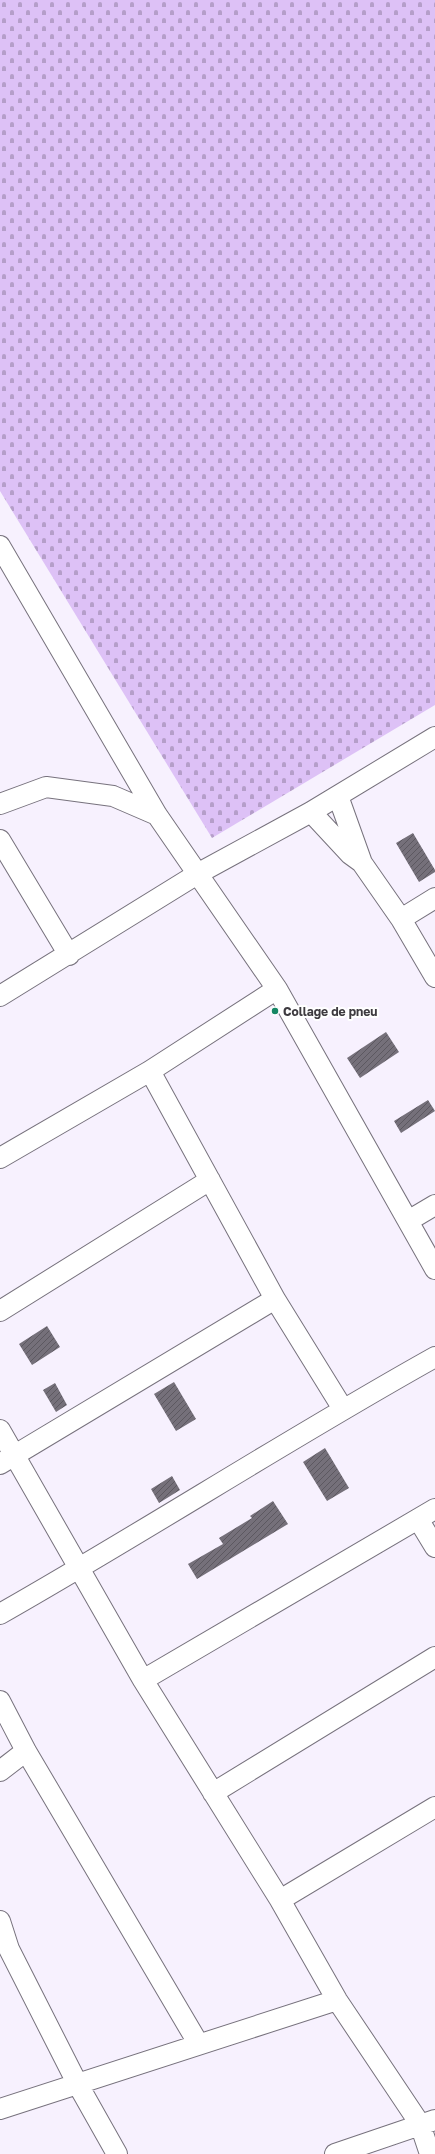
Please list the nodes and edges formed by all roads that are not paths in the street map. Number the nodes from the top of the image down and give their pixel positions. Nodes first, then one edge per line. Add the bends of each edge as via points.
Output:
1 (0, 546) edge
2 (435, 738) edge
3 (338, 796) junction
4 (0, 804) edge
5 (311, 812) junction
6 (157, 815) junction
7 (0, 840) edge
8 (362, 863) junction
9 (199, 874) junction
10 (435, 898) edge
11 (402, 919) junction
12 (69, 956) junction
13 (435, 977) edge
14 (277, 989) junction
15 (0, 996) edge
16 (150, 1071) junction
17 (0, 1158) edge
18 (210, 1180) junction
19 (435, 1205) edge
20 (408, 1222) junction
21 (435, 1269) edge
22 (275, 1299) junction
23 (0, 1311) edge
24 (435, 1357) edge
25 (343, 1408) junction
26 (0, 1430) edge
27 (8, 1460) edge
28 (435, 1508) edge
29 (418, 1519) junction
30 (435, 1547) edge
31 (79, 1569) junction
32 (0, 1614) edge
33 (435, 1657) edge
34 (143, 1680) junction
35 (0, 1701) edge
36 (26, 1751) junction
37 (0, 1771) edge
38 (213, 1793) junction
39 (435, 1807) edge
40 (280, 1900) junction
41 (0, 1921) edge
42 (337, 2000) junction
43 (198, 2043) junction
44 (77, 2083) junction
45 (0, 2109) edge
46 (428, 2122) edge
47 (117, 2154) edge
48 (335, 2154) edge
49 (430, 2154) edge

1 - 6 street
2 - 3 street
3 - 5 street
3 - 8 street
4 - 6 street via 52,787 113,796
5 - 8 street via 350,854
5 - 9 street
6 - 9 street
7 - 12 street
8 - 11 street
9 - 12 street
9 - 14 street
10 - 11 street
11 - 13 street
12 - 15 street
14 - 16 street
14 - 20 street
16 - 17 street
16 - 18 street
18 - 22 street
18 - 23 street
19 - 20 street
20 - 21 street
22 - 25 street
22 - 27 street
24 - 25 street
25 - 31 street
26 - 27 street
27 - 31 street
28 - 29 street
29 - 30 street
29 - 34 street
31 - 32 street
31 - 34 street
33 - 38 street
34 - 38 street
35 - 36 street
36 - 37 street
36 - 43 street
38 - 40 street
39 - 40 street
40 - 42 street
41 - 44 street via 9,1949
42 - 43 street
42 - 46 street
43 - 44 street
44 - 45 street
44 - 47 street
46 - 48 street
46 - 49 street

